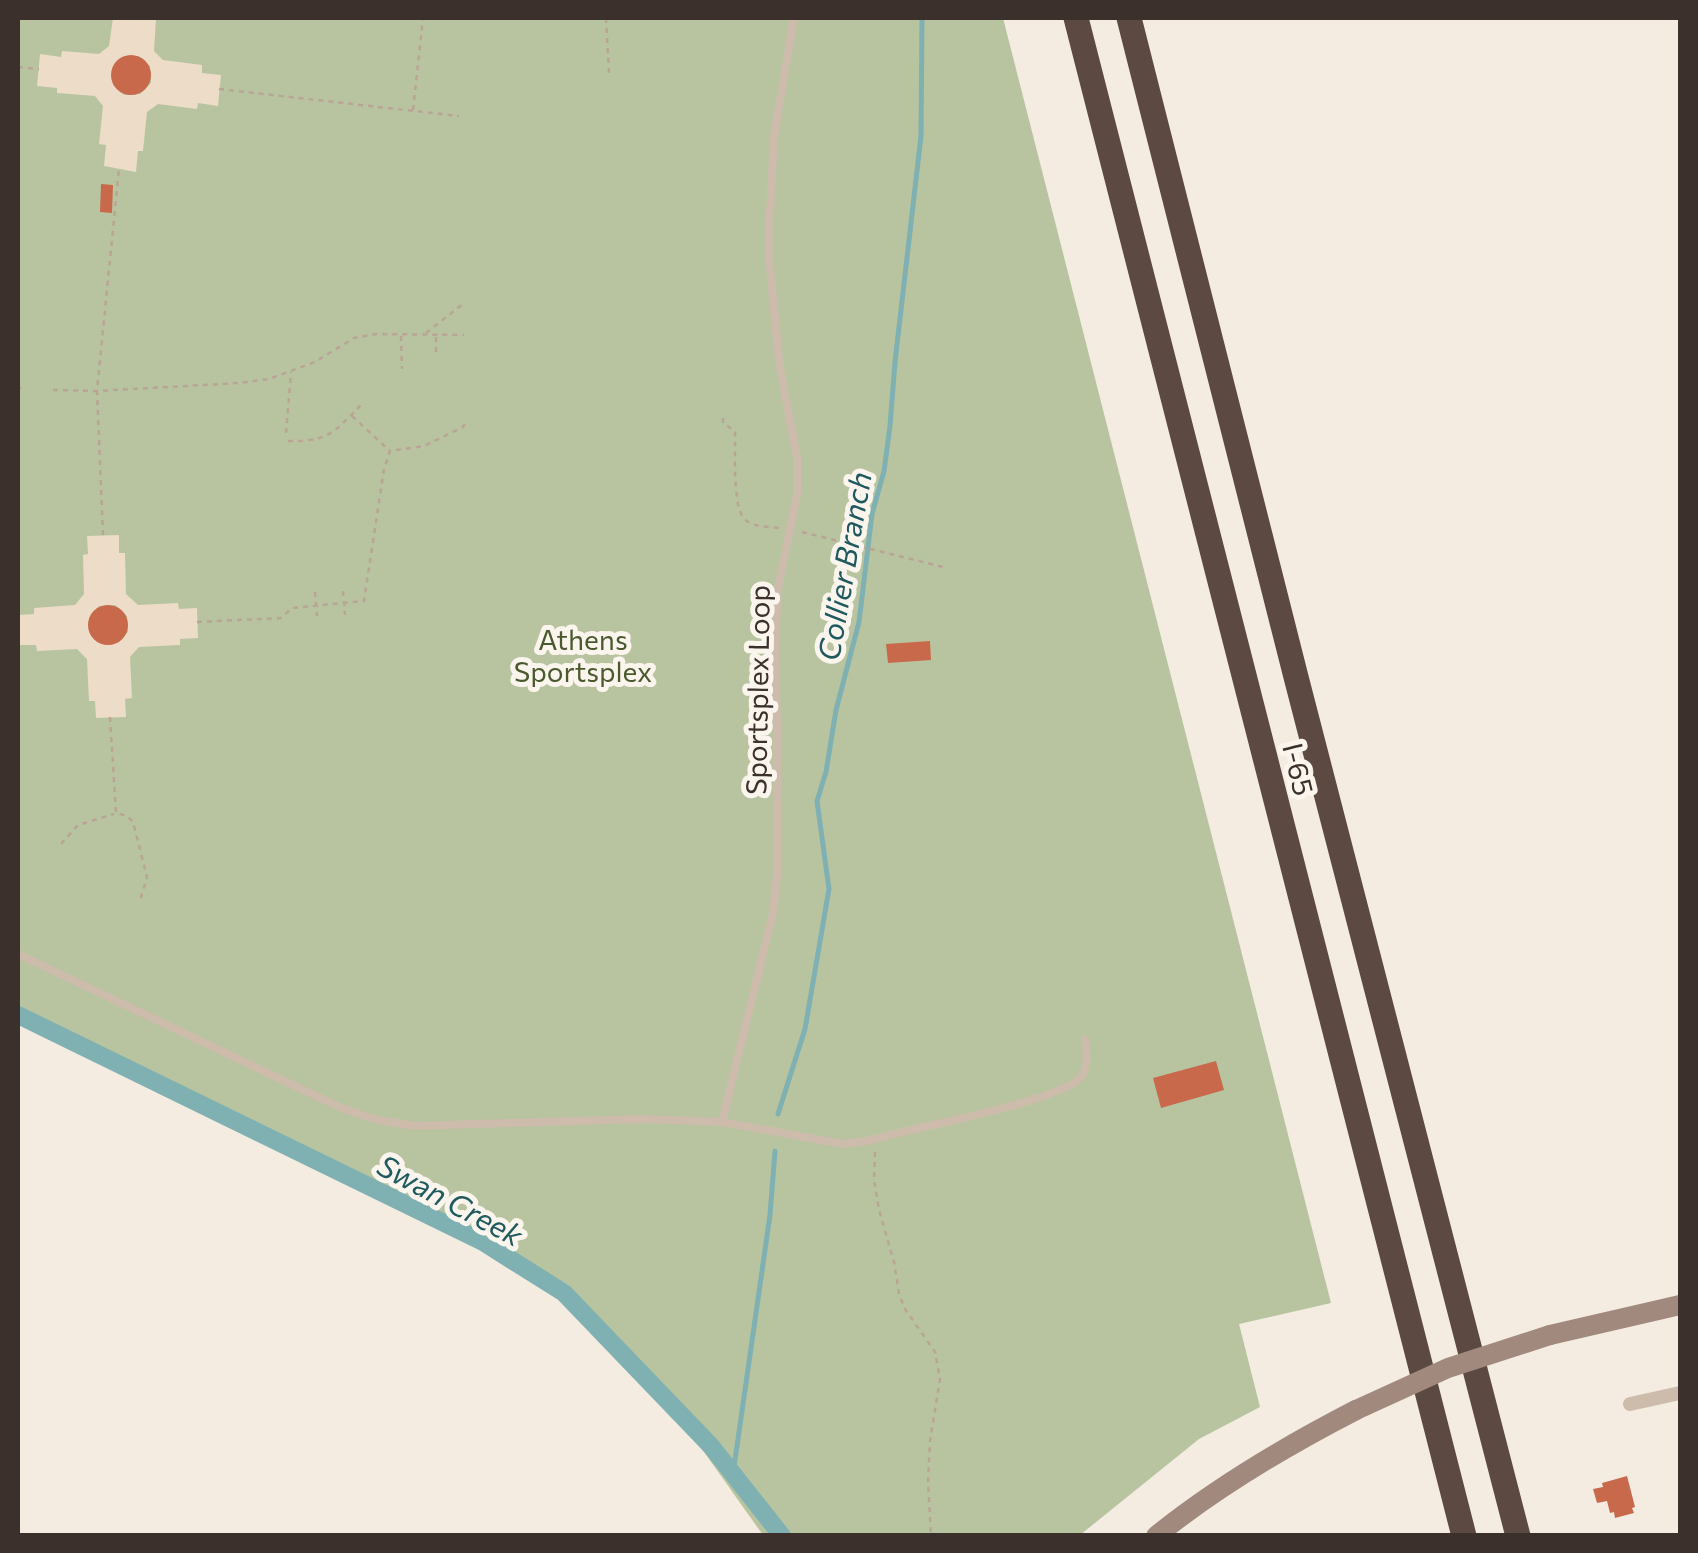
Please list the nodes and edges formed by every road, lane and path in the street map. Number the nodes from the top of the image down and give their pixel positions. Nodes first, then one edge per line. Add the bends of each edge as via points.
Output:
1 (423, 18) edge
2 (606, 18) edge
3 (794, 18) edge
4 (1076, 18) edge
5 (1129, 18) edge
6 (18, 67) edge
7 (39, 69) dead end
8 (608, 73) dead end
9 (219, 89) dead end
10 (413, 110) junction
11 (459, 116) dead end
12 (120, 168) dead end
13 (464, 303) dead end
14 (402, 334) junction
15 (425, 334) junction
16 (436, 334) junction
17 (464, 335) dead end
18 (436, 352) dead end
19 (402, 370) dead end
20 (292, 371) junction
21 (53, 390) dead end
22 (97, 391) junction
23 (363, 403) dead end
24 (351, 415) junction
25 (723, 418) dead end
26 (466, 422) dead end
27 (286, 433) dead end
28 (288, 441) dead end
29 (390, 451) junction
30 (781, 528) dead end
31 (800, 532) dead end
32 (103, 535) dead end
33 (943, 567) dead end
34 (343, 590) dead end
35 (315, 592) dead end
36 (344, 603) junction
37 (316, 606) junction
38 (344, 615) dead end
39 (316, 616) dead end
40 (197, 622) dead end
41 (110, 717) dead end
42 (116, 813) junction
43 (62, 844) dead end
44 (142, 903) dead end
45 (18, 954) edge
46 (1085, 1040) dead end
47 (722, 1122) junction
48 (875, 1152) dead end
49 (1680, 1305) edge
50 (1680, 1393) edge
51 (1630, 1404) dead end
52 (931, 1536) edge
53 (1156, 1536) edge
54 (1464, 1536) edge
55 (1518, 1536) edge

1 - 10 path
2 - 8 path
3 - 47 lane, Sportsplex Loop via 774,136 769,230 780,368 797,456 776,626 777,875
4 - 54 highway, I-65
5 - 55 highway
6 - 7 path
9 - 10 path
10 - 11 path
12 - 22 path
13 - 15 path
14 - 15 path
14 - 19 path
14 - 20 path via 354,338
15 - 16 path
16 - 17 path
16 - 18 path
20 - 22 path via 239,383
20 - 27 path
21 - 22 path
22 - 32 path
23 - 24 path
24 - 28 path via 326,438
24 - 29 path
25 - 30 path via 736,431 742,518
26 - 29 path via 424,446
29 - 36 path via 364,601
31 - 33 path
34 - 36 path
35 - 37 path
36 - 37 path
36 - 38 path
37 - 39 path
37 - 40 path via 292,608 281,618
41 - 42 path
42 - 43 path via 78,825
42 - 44 path via 133,822 146,876
45 - 47 lane via 374,1120 413,1126
46 - 47 lane via 1080,1078 1048,1095 872,1140 843,1144
48 - 52 path via 874,1180 899,1294 935,1352 940,1378 930,1441
49 - 53 main road, bridge via 1550,1335 1448,1368 1296,1441
50 - 51 street

